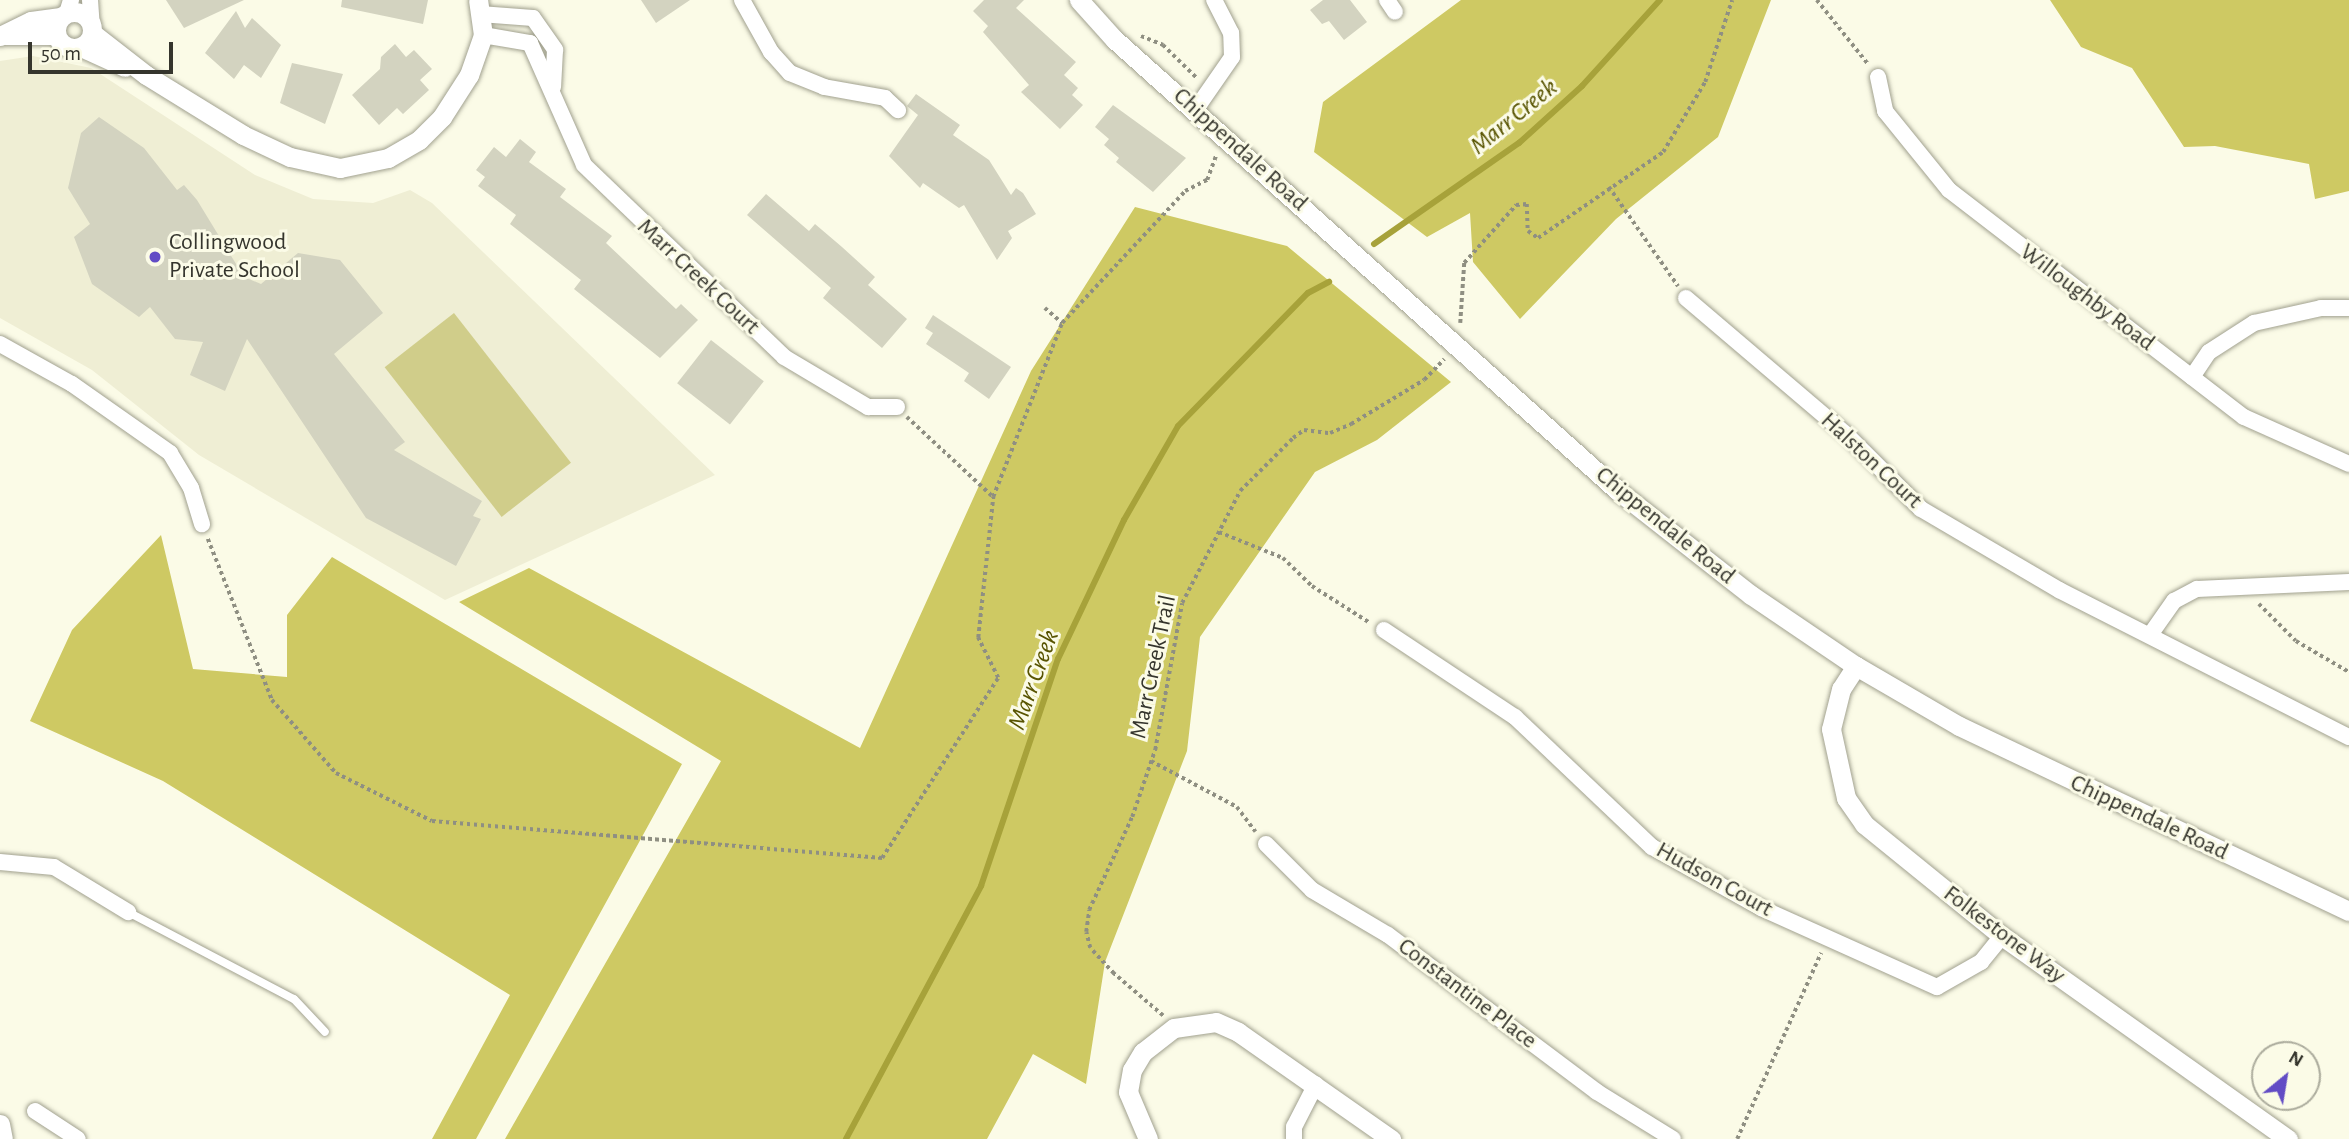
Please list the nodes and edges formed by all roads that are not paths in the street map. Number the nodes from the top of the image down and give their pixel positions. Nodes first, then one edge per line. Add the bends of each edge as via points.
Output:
1 (90, 0) edge
2 (742, 0) edge
3 (1079, 0) edge
4 (1214, 0) edge
5 (479, 7) edge
6 (64, 16) edge
7 (2, 35) edge
8 (88, 35) junction
9 (482, 35) junction
10 (1878, 77) road end
11 (553, 87) junction
12 (1196, 109) junction
13 (898, 110) dead end
14 (1686, 298) road end
15 (2349, 307) edge
16 (0, 344) edge
17 (2192, 377) junction
18 (897, 407) road end
19 (2349, 464) edge
20 (202, 524) road end
21 (2349, 582) edge
22 (1384, 631) road end
23 (2150, 635) junction
24 (1856, 666) junction
25 (2349, 737) edge
26 (1266, 844) road end
27 (0, 862) edge
28 (2349, 911) edge
29 (128, 912) joint
30 (2002, 936) junction
31 (325, 1032) dead end
32 (1316, 1084) junction
33 (35, 1111) dead end
34 (0, 1124) edge
35 (4, 1139) edge
36 (78, 1139) edge
37 (1148, 1139) edge
38 (1294, 1139) edge
39 (1391, 1139) edge
40 (1673, 1139) edge
41 (2288, 1139) edge

1 - 8 street
2 - 13 street via 771,52 790,73 824,87 885,98
3 - 12 street, Chippendale Road via 1114,39
4 - 12 street via 1231,33 1232,57
5 - 9 street
5 - 11 street, Marr Creek Court via 533,19 555,50
6 - 7 street
6 - 8 street via 80,13
6 - 8 street via 63,45
8 - 9 street via 243,135 290,157 340,168 388,158 419,140 442,117 469,75
9 - 11 street, Marr Creek Court via 530,43
10 - 17 street, Willoughby Road via 1885,111 1949,190
11 - 18 street, Marr Creek Court via 584,165 631,215 784,357 868,407
12 - 24 street, Chippendale Road via 1648,516
14 - 23 street, Halston Court via 1848,436 1921,509 2059,590
15 - 17 street via 2254,323 2208,352
16 - 20 street via 72,384 170,453 191,488
17 - 19 street, Willoughby Road via 2255,423
21 - 23 street via 2197,589 2174,601
22 - 30 street, Hudson Court via 1515,717 1652,847 1761,908 1937,987 1981,962
23 - 25 street
24 - 28 street, Chippendale Road via 2021,758
24 - 30 street, Folkestone Way via 1841,689 1831,729 1846,797 1864,824
26 - 40 street, Constantine Place via 1312,891 1388,935 1597,1092
27 - 29 street via 54,867
29 - 31 lane via 294,999
30 - 41 street, Folkestone Way
32 - 37 street via 1216,1022 1174,1028 1143,1052 1132,1070 1128,1092
32 - 38 street via 1294,1127
32 - 39 street
33 - 36 street
34 - 35 street

